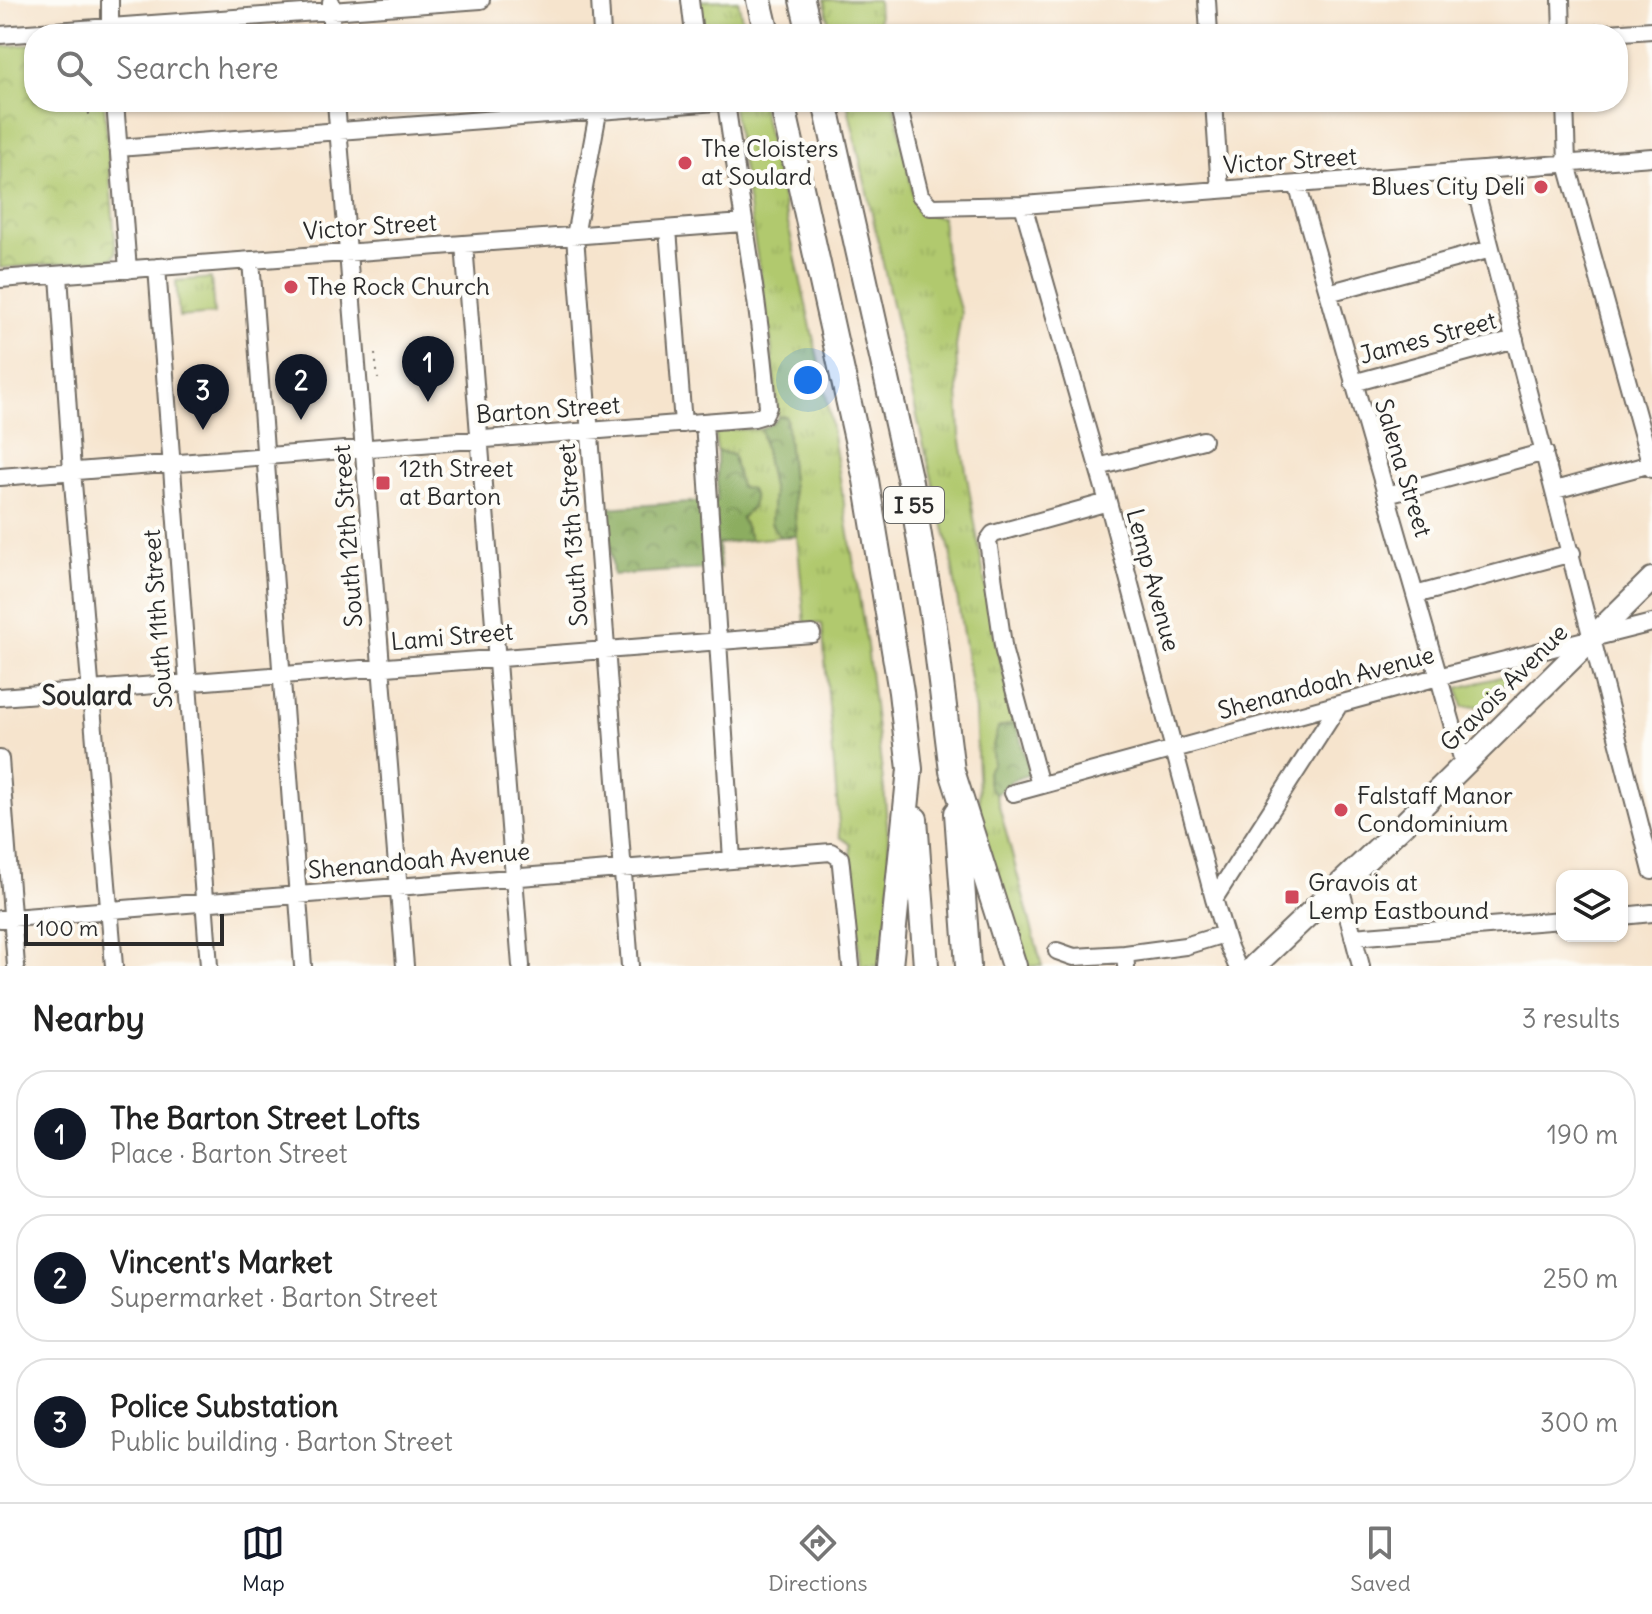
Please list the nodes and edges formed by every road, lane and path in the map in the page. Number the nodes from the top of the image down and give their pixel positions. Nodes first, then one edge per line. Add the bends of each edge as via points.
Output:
1 (110, 0) edge
2 (221, 0) edge
3 (481, 0) edge
4 (600, 0) edge
5 (690, 0) edge
6 (759, 0) edge
7 (802, 0) edge
8 (1207, 0) edge
9 (1561, 0) edge
10 (331, 6) edge
11 (219, 19) junction
12 (110, 24) edge
13 (174, 24) edge
14 (601, 24) edge
15 (693, 24) edge
16 (765, 24) edge
17 (808, 24) edge
18 (1208, 24) edge
19 (1562, 24) edge
20 (1652, 30) edge
21 (1628, 32) edge
22 (24, 34) edge
23 (0, 35) edge
24 (89, 112) edge
25 (116, 112) edge
26 (337, 112) edge
27 (547, 112) edge
28 (598, 112) edge
29 (727, 112) edge
30 (784, 112) edge
31 (827, 112) edge
32 (900, 112) edge
33 (1215, 112) edge
34 (1565, 112) edge
35 (96, 113) dead end
36 (338, 132) junction
37 (118, 148) junction
38 (1652, 157) edge
39 (1567, 164) junction
40 (1471, 171) junction
41 (1297, 184) junction
42 (1220, 190) junction
43 (1023, 205) junction
44 (743, 223) junction
45 (668, 229) junction
46 (575, 236) junction
47 (464, 244) junction
48 (1491, 249) junction
49 (349, 253) junction
50 (251, 260) junction
51 (157, 267) junction
52 (128, 270) junction
53 (59, 275) junction
54 (0, 279) edge
55 (1328, 293) junction
56 (1515, 339) junction
57 (375, 354) dead end
58 (378, 379) dead end
59 (1353, 383) junction
60 (704, 422) junction
61 (683, 424) junction
62 (1647, 426) edge
63 (589, 431) junction
64 (480, 439) junction
65 (1203, 440) dead end
66 (365, 448) junction
67 (1545, 452) junction
68 (266, 456) junction
69 (170, 463) junction
70 (1651, 466) edge
71 (1098, 467) junction
72 (72, 471) junction
73 (0, 477) edge
74 (1555, 490) junction
75 (1387, 495) junction
76 (1108, 502) junction
77 (1572, 553) junction
78 (1652, 579) edge
79 (1415, 595) junction
80 (1652, 623) edge
81 (812, 634) dead end
82 (1592, 638) junction
83 (718, 639) junction
84 (605, 649) junction
85 (497, 657) junction
86 (382, 666) junction
87 (282, 674) junction
88 (1438, 677) junction
89 (187, 682) junction
90 (92, 690) junction
91 (0, 697) edge
92 (1339, 705) junction
93 (1173, 749) junction
94 (0, 759) edge
95 (1464, 765) junction
96 (910, 769) junction
97 (952, 771) junction
98 (1040, 785) junction
99 (1013, 793) dead end
100 (732, 860) junction
101 (622, 870) junction
102 (1652, 871) edge
103 (514, 878) junction
104 (1340, 886) junction
105 (399, 887) junction
106 (298, 895) junction
107 (1214, 899) junction
108 (204, 903) junction
109 (109, 910) junction
110 (1652, 913) edge
111 (1628, 915) edge
112 (6, 918) edge
113 (1556, 920) edge
114 (1224, 934) junction
115 (1353, 937) junction
116 (1057, 951) dead end
117 (1125, 960) edge
118 (16, 966) edge
119 (114, 966) edge
120 (209, 966) edge
121 (303, 966) edge
122 (405, 966) edge
123 (521, 966) edge
124 (630, 966) edge
125 (851, 966) edge
126 (890, 966) edge
127 (926, 966) edge
128 (968, 966) edge
129 (1014, 966) edge
130 (1237, 966) edge
131 (1254, 966) edge
132 (1361, 966) edge

1 - 12 street
2 - 11 street
3 - 10 street
4 - 14 street
5 - 15 street
6 - 16 highway
7 - 17 highway
8 - 18 street
9 - 19 street
10 - 11 street
11 - 13 street
20 - 21 street
22 - 23 street
24 - 35 path
25 - 37 street
26 - 36 street, South 12th Street
27 - 36 street
28 - 46 street, South 13th Street
29 - 44 street
30 - 96 highway, I 55 via 866,480
31 - 97 highway, I 55 via 910,482
32 - 43 street, Victor Street via 920,195 931,207
33 - 42 street
34 - 39 street
36 - 37 street
36 - 49 street, South 12th Street
37 - 52 street
38 - 39 street, Victor Street
39 - 40 street, Victor Street
39 - 62 street
40 - 41 street, Victor Street
40 - 48 street
41 - 42 street, Victor Street
41 - 55 street, Salena Street
42 - 43 street, Victor Street
43 - 71 street, Lemp Avenue
44 - 45 street, Victor Street
44 - 60 street, Barton Street via 768,407 754,418
45 - 46 street, Victor Street
45 - 61 street
46 - 47 street, Victor Street
46 - 63 street, South 13th Street
47 - 49 street, Victor Street
47 - 64 street
48 - 55 street
48 - 56 street
49 - 50 street, Victor Street
49 - 66 street, South 12th Street
50 - 51 street, Victor Street
50 - 68 street
51 - 52 street, Victor Street
51 - 69 street, South 11th Street
52 - 53 street, Victor Street
53 - 54 street, Victor Street
53 - 72 street
55 - 59 street, Salena Street
56 - 59 street, James Street
56 - 67 street
57 - 58 path
59 - 75 street, Salena Street
60 - 61 street, Barton Street
60 - 83 street
61 - 63 street, Barton Street
62 - 70 street
63 - 64 street, Barton Street
63 - 84 street, South 13th Street
64 - 66 street, Barton Street
64 - 85 street
65 - 71 street
66 - 68 street, Barton Street
66 - 86 street, South 12th Street
67 - 74 street
67 - 75 street
68 - 69 street, Barton Street
68 - 87 street
69 - 72 street, Barton Street
69 - 89 street, South 11th Street
70 - 74 street
71 - 76 street, Lemp Avenue
72 - 73 street, Barton Street
72 - 90 street
74 - 77 street
75 - 79 street, Salena Street
76 - 93 street, Lemp Avenue
76 - 98 street via 993,534 988,541 999,625
77 - 79 street
77 - 82 street
78 - 82 main road, Gravois Avenue
79 - 88 street, Salena Street
80 - 82 street, Shenandoah Avenue
81 - 83 street, Lami Street
82 - 88 street, Shenandoah Avenue
82 - 95 main road, Gravois Avenue
82 - 102 street
83 - 84 street, Lami Street
83 - 100 street
84 - 85 street, Lami Street
84 - 101 street, South 13th Street
85 - 86 street, Lami Street
85 - 103 street
86 - 87 street, Lami Street
86 - 105 street, South 12th Street
87 - 89 street, Lami Street
87 - 106 street
88 - 92 street, Shenandoah Avenue
88 - 95 street, Salena Street
89 - 90 street, Lami Street
89 - 108 street, South 11th Street
90 - 91 street, Lami Street
90 - 109 street
92 - 93 street, Shenandoah Avenue
92 - 107 street
93 - 98 street, Shenandoah Avenue
93 - 107 street, Lemp Avenue
94 - 112 street
95 - 104 main road, Gravois Avenue
96 - 126 highway
96 - 127 highway, I 55
97 - 128 highway, I 55
97 - 129 highway
98 - 99 street, Shenandoah Avenue
100 - 101 street, Shenandoah Avenue
100 - 125 street, Shenandoah Avenue via 831,852 840,858
101 - 103 street, Shenandoah Avenue
101 - 124 street, South 13th Street
103 - 105 street, Shenandoah Avenue
103 - 123 street
104 - 115 street
104 - 131 main road, Gravois Avenue
105 - 106 street, Shenandoah Avenue
105 - 122 street, South 12th Street
106 - 108 street, Shenandoah Avenue
106 - 121 street
107 - 114 street, Lemp Avenue
108 - 109 street, Shenandoah Avenue
108 - 120 street, South 11th Street
109 - 112 street, Shenandoah Avenue
109 - 119 street
110 - 111 street
112 - 118 street
113 - 115 street
114 - 117 street
114 - 130 street, Lemp Avenue
115 - 132 street
116 - 117 street

